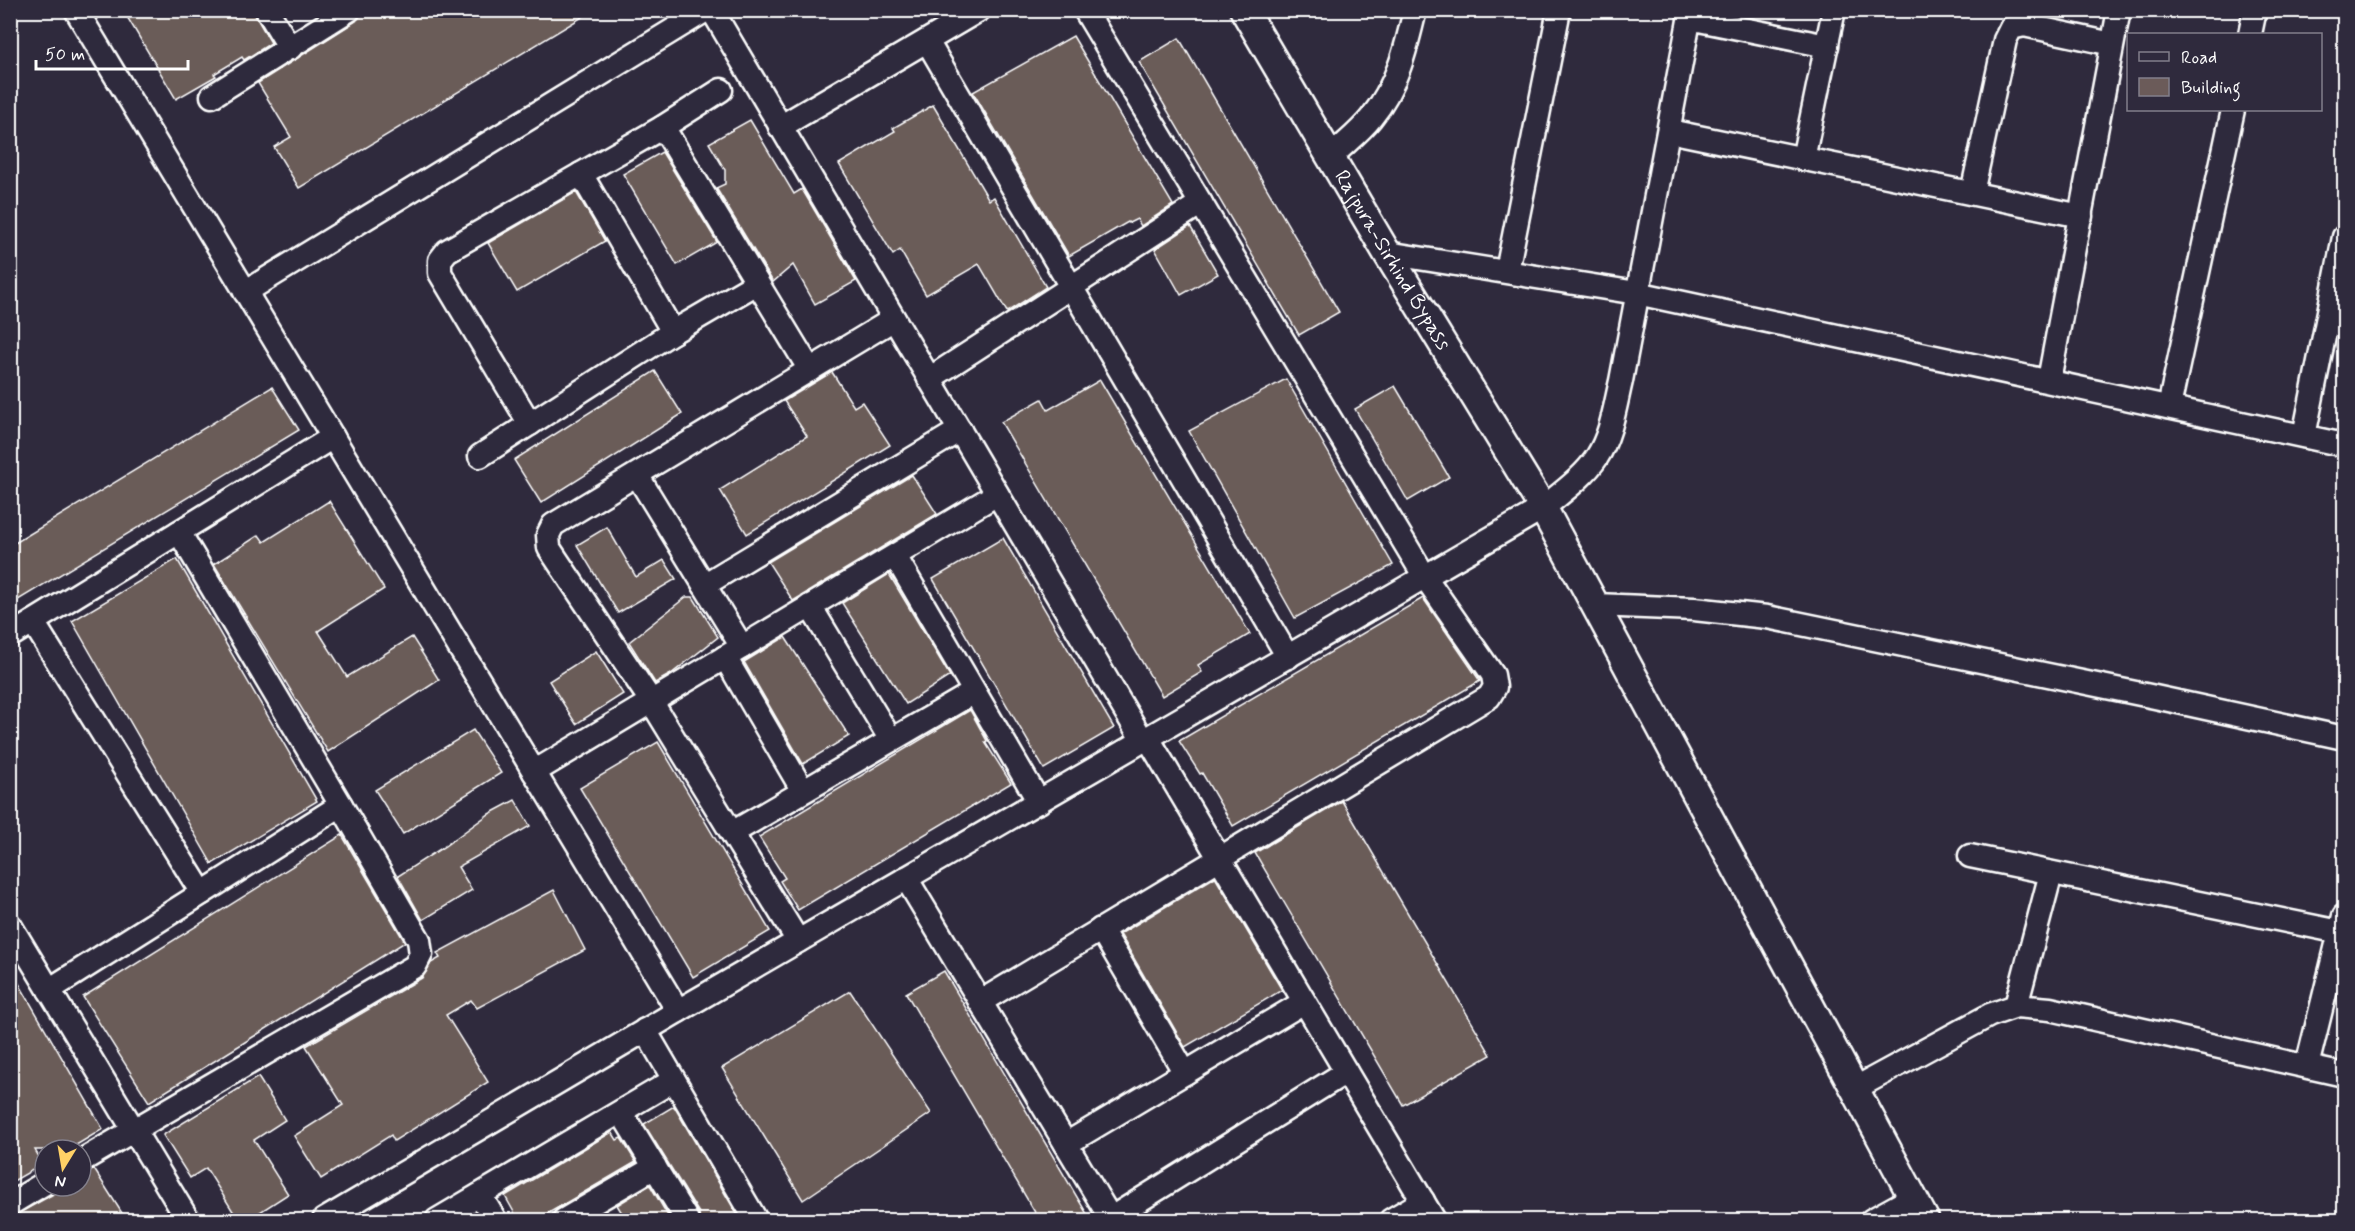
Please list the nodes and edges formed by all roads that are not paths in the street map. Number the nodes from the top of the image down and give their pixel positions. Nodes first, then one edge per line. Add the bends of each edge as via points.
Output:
1 (76, 10) edge
2 (267, 10) edge
3 (349, 10) edge
4 (706, 10) edge
5 (712, 10) edge
6 (979, 10) edge
7 (1085, 10) edge
8 (1244, 10) edge
9 (1415, 10) edge
10 (1559, 10) edge
11 (1834, 10) edge
12 (2119, 10) edge
13 (2255, 10) edge
14 (1690, 14) edge
15 (2250, 33) edge
16 (927, 41) junction
17 (2112, 44) junction
18 (1827, 46) junction
19 (290, 48) junction
20 (721, 90) dead end
21 (212, 96) dead end
22 (2233, 111) edge
23 (663, 127) junction
24 (780, 127) junction
25 (1669, 132) junction
26 (1330, 157) junction
27 (1803, 159) junction
28 (581, 174) junction
29 (1972, 193) junction
30 (1201, 203) junction
31 (2081, 216) junction
32 (2344, 237) edge
33 (1387, 253) junction
34 (1507, 271) junction
35 (757, 283) junction
36 (1071, 287) junction
37 (245, 292) junction
38 (1637, 293) junction
39 (894, 319) junction
40 (674, 332) junction
41 (810, 370) junction
42 (929, 379) junction
43 (2049, 380) junction
44 (2169, 407) junction
45 (530, 424) junction
46 (960, 430) junction
47 (2304, 436) junction
48 (333, 437) junction
49 (2344, 445) edge
50 (480, 456) dead end
51 (637, 475) junction
52 (997, 494) junction
53 (1543, 508) junction
54 (179, 532) junction
55 (895, 556) junction
56 (1425, 577) junction
57 (704, 585) junction
58 (1595, 605) junction
59 (810, 606) junction
60 (33, 622) junction
61 (10, 636) edge
62 (733, 652) junction
63 (1288, 657) junction
64 (974, 692) junction
65 (651, 701) junction
66 (2344, 738) edge
67 (891, 740) junction
68 (1145, 740) junction
69 (534, 772) junction
70 (803, 791) junction
71 (1039, 802) junction
72 (341, 805) junction
73 (732, 833) junction
74 (1970, 856) dead end
75 (1219, 857) junction
76 (2051, 873) junction
77 (906, 879) junction
78 (202, 893) junction
79 (2342, 924) edge
80 (10, 925) edge
81 (1101, 929) junction
82 (798, 941) junction
83 (49, 990) junction
84 (980, 1002) junction
85 (1304, 1002) junction
86 (2016, 1006) junction
87 (678, 1011) junction
88 (645, 1030) junction
89 (2307, 1066) junction
90 (1346, 1072) junction
91 (1185, 1073) junction
92 (2344, 1075) edge
93 (674, 1080) junction
94 (1854, 1089) junction
95 (621, 1112) junction
96 (133, 1129) junction
97 (1066, 1144) junction
98 (93, 1154) edge
99 (655, 1167) junction
100 (33, 1190) edge
101 (480, 1196) junction
102 (1423, 1201) junction
103 (10, 1204) edge
104 (1919, 1209) edge
105 (1110, 1220) edge
106 (188, 1221) edge
107 (324, 1221) edge
108 (437, 1221) edge
109 (495, 1221) edge
110 (564, 1221) edge
111 (687, 1221) edge
112 (756, 1221) edge
113 (1391, 1221) edge
114 (1434, 1221) edge
115 (1872, 1221) edge

1 - 37 street
2 - 19 street
3 - 19 street
4 - 37 street
5 - 24 street
6 - 16 street
7 - 30 street
8 - 26 main road, Rajpura-Sirhind Bypass
9 - 26 street via 1401,65 1388,94 1370,120
10 - 34 street
11 - 18 street
12 - 17 street
13 - 15 street
14 - 18 street
14 - 25 street
16 - 24 street
16 - 36 street
17 - 29 street via 2024,25 2011,28 2005,40
17 - 31 street
18 - 27 street
19 - 21 street
20 - 23 street
22 - 44 street
23 - 28 street
23 - 35 street
24 - 39 street
25 - 27 street
25 - 38 street
26 - 33 main road, Rajpura-Sirhind Bypass
27 - 29 street
28 - 40 street
28 - 45 street via 447,251 440,261 440,273
29 - 31 street
30 - 36 street
30 - 56 street
31 - 43 street
32 - 47 street
33 - 34 street
33 - 53 main road, Rajpura-Sirhind Bypass
34 - 38 street
35 - 40 street
35 - 41 street
36 - 42 street
36 - 63 street
37 - 48 street
38 - 43 street
38 - 53 street via 1611,423 1598,456
39 - 41 street
39 - 42 street
40 - 45 street
41 - 51 street
42 - 46 street
43 - 44 street
44 - 47 street
45 - 50 street
46 - 52 street
46 - 57 street
47 - 49 street
48 - 54 street
48 - 69 street
51 - 57 street
51 - 65 street via 554,525 548,535 549,548
52 - 55 street
52 - 68 street
53 - 56 street
53 - 58 main road, Rajpura-Sirhind Bypass
54 - 60 street
54 - 72 street
55 - 59 street
55 - 64 street
56 - 63 street
56 - 75 street via 1493,675 1495,687 1489,697
57 - 62 street
58 - 66 street via 1767,617
58 - 94 main road, Rajpura-Sirhind Bypass
59 - 62 street
59 - 67 street
60 - 61 street
60 - 78 street
62 - 65 street
62 - 70 street
63 - 68 street
64 - 67 street
64 - 71 street
65 - 69 street
65 - 73 street
67 - 70 street
68 - 71 street
68 - 75 street
69 - 87 street
70 - 73 street
71 - 77 street
72 - 78 street
72 - 96 street via 419,940 420,954 415,966
73 - 82 street
74 - 76 street
75 - 81 street
75 - 85 street
76 - 79 street
76 - 86 street
77 - 82 street
77 - 84 street
78 - 83 street
79 - 89 street
80 - 83 street
81 - 84 street
81 - 91 street
82 - 87 street
83 - 96 street
84 - 97 street
85 - 90 street
85 - 91 street
86 - 89 street via 2050,1009
86 - 94 street via 1990,1015
87 - 88 street
88 - 93 street
88 - 107 street
89 - 92 street
90 - 102 street
90 - 105 street
91 - 97 street
93 - 95 street
93 - 112 street
94 - 104 main road, Rajpura-Sirhind Bypass
95 - 99 street
95 - 101 street
96 - 98 street
96 - 106 street
97 - 105 street
99 - 110 street
99 - 111 street
100 - 103 street
101 - 108 street
101 - 109 street
102 - 113 street
102 - 114 street
104 - 115 street

